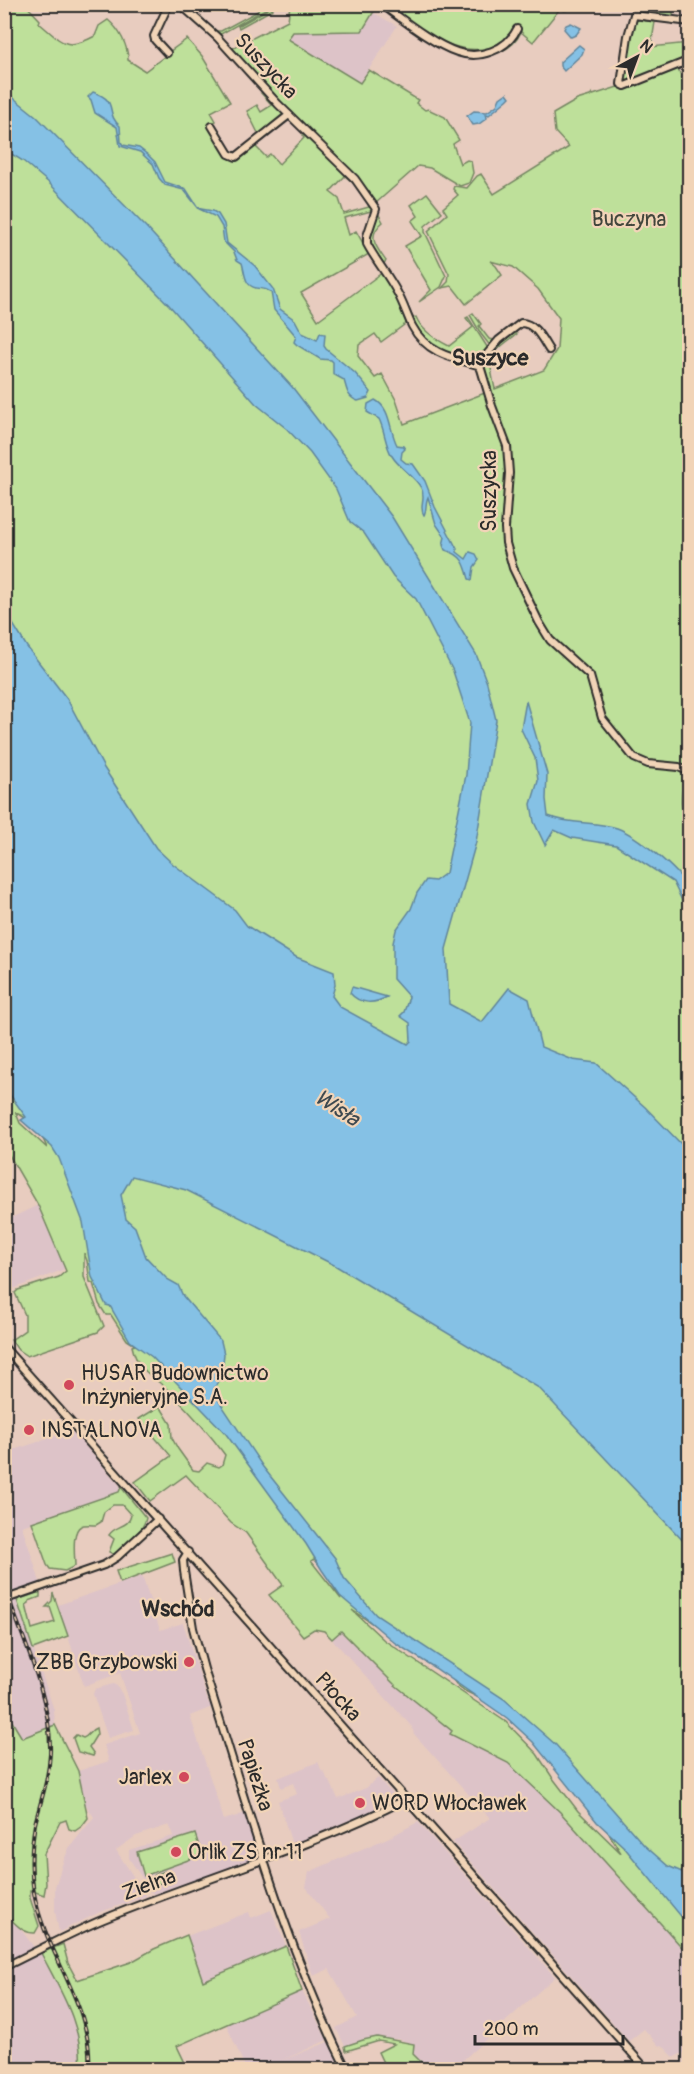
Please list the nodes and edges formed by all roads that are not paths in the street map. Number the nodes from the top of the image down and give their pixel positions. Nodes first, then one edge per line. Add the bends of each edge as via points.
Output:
1 (169, 4) edge
2 (180, 4) edge
3 (381, 4) edge
4 (637, 4) edge
5 (634, 15) junction
6 (690, 22) edge
7 (517, 29) dead end
8 (167, 52) dead end
9 (690, 60) edge
10 (289, 115) junction
11 (212, 126) dead end
12 (549, 350) dead end
13 (478, 365) junction
14 (690, 814) edge
15 (4, 1347) edge
16 (158, 1519) junction
17 (188, 1552) junction
18 (6, 1599) edge
19 (406, 1799) junction
20 (265, 1861) junction
21 (4, 1967) edge
22 (347, 2070) edge
23 (647, 2070) edge

1 - 8 street via 154,36
2 - 10 street, Suszycka via 217,37
3 - 7 street via 460,53 495,50 508,43
4 - 5 street
5 - 6 street
5 - 9 street via 621,84 625,86
10 - 11 street via 236,157 229,154
10 - 13 street, Suszycka via 348,171 376,206 367,244 394,286 418,335 441,354
12 - 13 street via 532,326 521,322
13 - 14 street, Suszycka via 507,446 505,528 513,568 544,632 591,678 602,718 630,753 644,763 687,771 686,809
15 - 16 street, Płocka
16 - 17 street, Płocka
16 - 18 street via 104,1564
17 - 19 street, Płocka
17 - 20 street, Papieżka via 183,1562 196,1640
19 - 20 street, Zielna
19 - 23 street, Płocka
20 - 21 street, Zielna via 102,1920
20 - 22 street, Papieżka via 307,1980

